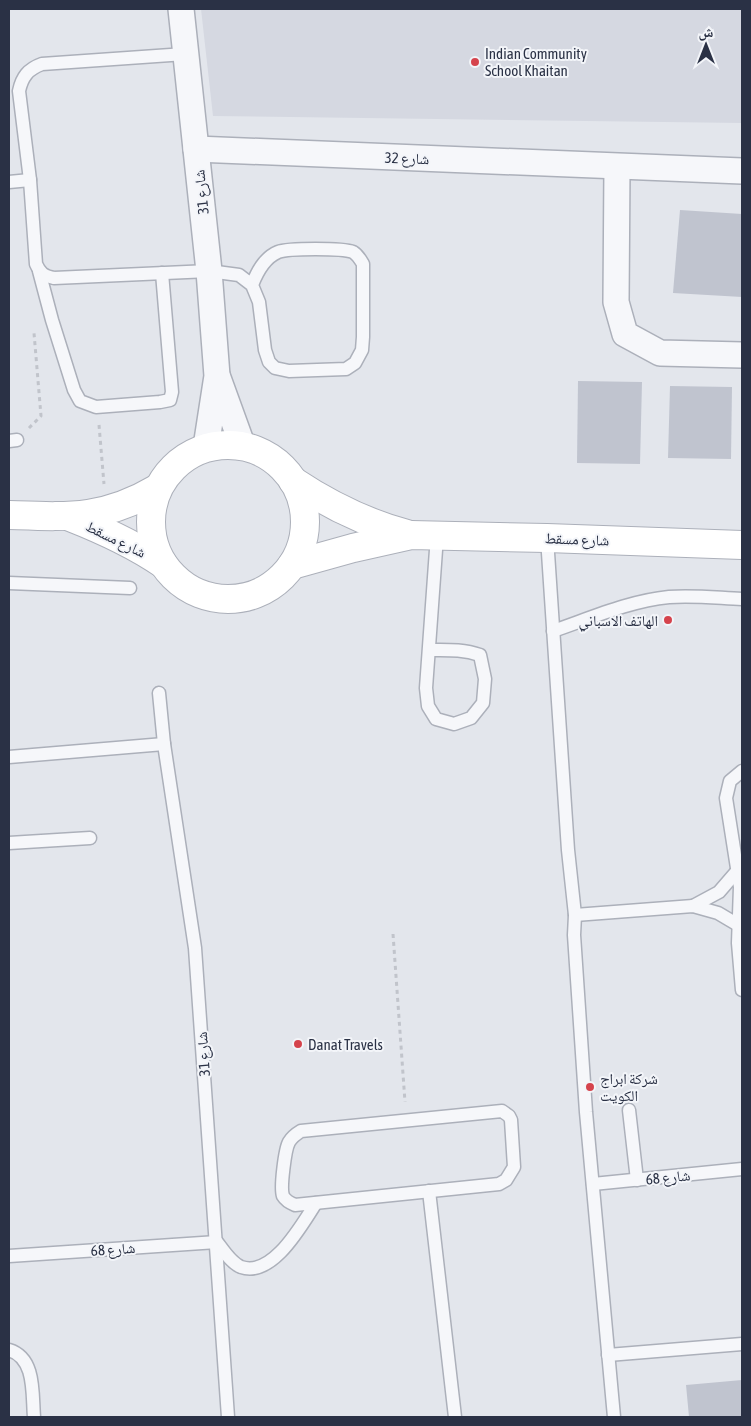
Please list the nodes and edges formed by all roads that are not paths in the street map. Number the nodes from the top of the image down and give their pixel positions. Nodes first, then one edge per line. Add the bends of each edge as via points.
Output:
1 (181, 9) edge
2 (185, 54) junction
3 (9, 80) edge
4 (19, 91) junction
5 (196, 149) junction
6 (617, 167) junction
7 (742, 171) edge
8 (30, 180) junction
9 (9, 182) edge
10 (39, 271) junction
11 (209, 271) junction
12 (162, 273) junction
13 (252, 285) junction
14 (742, 354) edge
15 (217, 376) junction
16 (206, 447) junction
17 (243, 447) junction
18 (293, 481) junction
19 (158, 488) junction
20 (9, 514) edge
21 (68, 517) junction
22 (424, 536) junction
23 (547, 538) junction
24 (742, 545) edge
25 (163, 564) junction
26 (292, 565) junction
27 (9, 582) edge
28 (130, 588) dead end
29 (742, 599) edge
30 (553, 631) junction
31 (430, 650) junction
32 (159, 693) dead end
33 (164, 744) junction
34 (9, 757) edge
35 (742, 772) edge
36 (90, 838) dead end
37 (9, 844) edge
38 (738, 870) junction
39 (693, 906) junction
40 (575, 916) junction
41 (740, 926) junction
42 (742, 990) edge
43 (629, 1110) dead end
44 (742, 1169) edge
45 (636, 1180) junction
46 (593, 1184) junction
47 (429, 1191) junction
48 (316, 1203) junction
49 (217, 1242) junction
50 (9, 1256) edge
51 (742, 1344) edge
52 (9, 1350) edge
53 (608, 1356) junction
54 (34, 1417) edge
55 (228, 1417) edge
56 (455, 1417) edge
57 (614, 1417) edge

1 - 2 street, شارع 31
2 - 4 lane via 42,64 26,74
2 - 5 street, شارع 31
3 - 4 lane
4 - 8 lane
5 - 6 street, شارع 32
5 - 11 street, شارع 31
6 - 7 street, شارع 32
6 - 14 street via 616,302 625,334 660,354
8 - 9 lane
8 - 10 lane
10 - 12 lane via 54,278
10 - 12 lane via 74,390 80,401 96,407 170,400
11 - 12 lane
11 - 13 lane via 239,275
11 - 15 street, شارع 31
13 - 13 lane via 259,302 265,350 275,368 289,371 346,369 354,363 362,350 363,337 363,264 358,255 349,251 301,249 278,252 258,271
15 - 16 street, شارع 31
15 - 17 street, شارع 31
16 - 17 street via 228,444
16 - 19 street via 175,465
17 - 18 street via 258,450 284,467
18 - 22 street, شارع مسقط via 351,515 381,527
18 - 26 street via 300,492 306,522 302,547
19 - 21 street, شارع مسقط via 142,498 106,511
19 - 25 street via 150,527 154,546
20 - 21 street, شارع مسقط
21 - 25 street, شارع مسقط via 118,537
22 - 23 street, شارع مسقط
22 - 26 street, شارع مسقط via 353,548
22 - 31 lane
23 - 24 street, شارع مسقط
23 - 30 lane
25 - 26 street via 178,581 198,593 221,599 246,597 270,587
27 - 28 lane
29 - 30 lane via 668,597 614,609
30 - 40 lane
31 - 31 lane via 426,688 428,706 436,719 454,724 471,718 483,703 480,655 470,651
32 - 33 lane, شارع 31
33 - 34 lane
33 - 49 lane, شارع 31 via 195,948
35 - 38 lane via 730,781 726,798
36 - 37 lane
38 - 39 lane via 719,892
38 - 41 lane
39 - 40 lane
39 - 41 lane via 718,913
40 - 46 lane via 583,1073
41 - 42 lane via 738,943
43 - 45 lane
44 - 45 lane, شارع 68
45 - 46 lane, شارع 68
46 - 53 lane
47 - 48 lane
47 - 48 lane via 499,1184 506,1180 514,1167 509,1116 502,1111 300,1131 289,1142 282,1189 288,1202 295,1205
47 - 56 lane
48 - 49 lane via 285,1249 256,1268 241,1267
49 - 50 lane, شارع 68
49 - 55 lane, شارع 31
51 - 53 lane
52 - 54 lane via 26,1362 31,1375
53 - 57 lane

